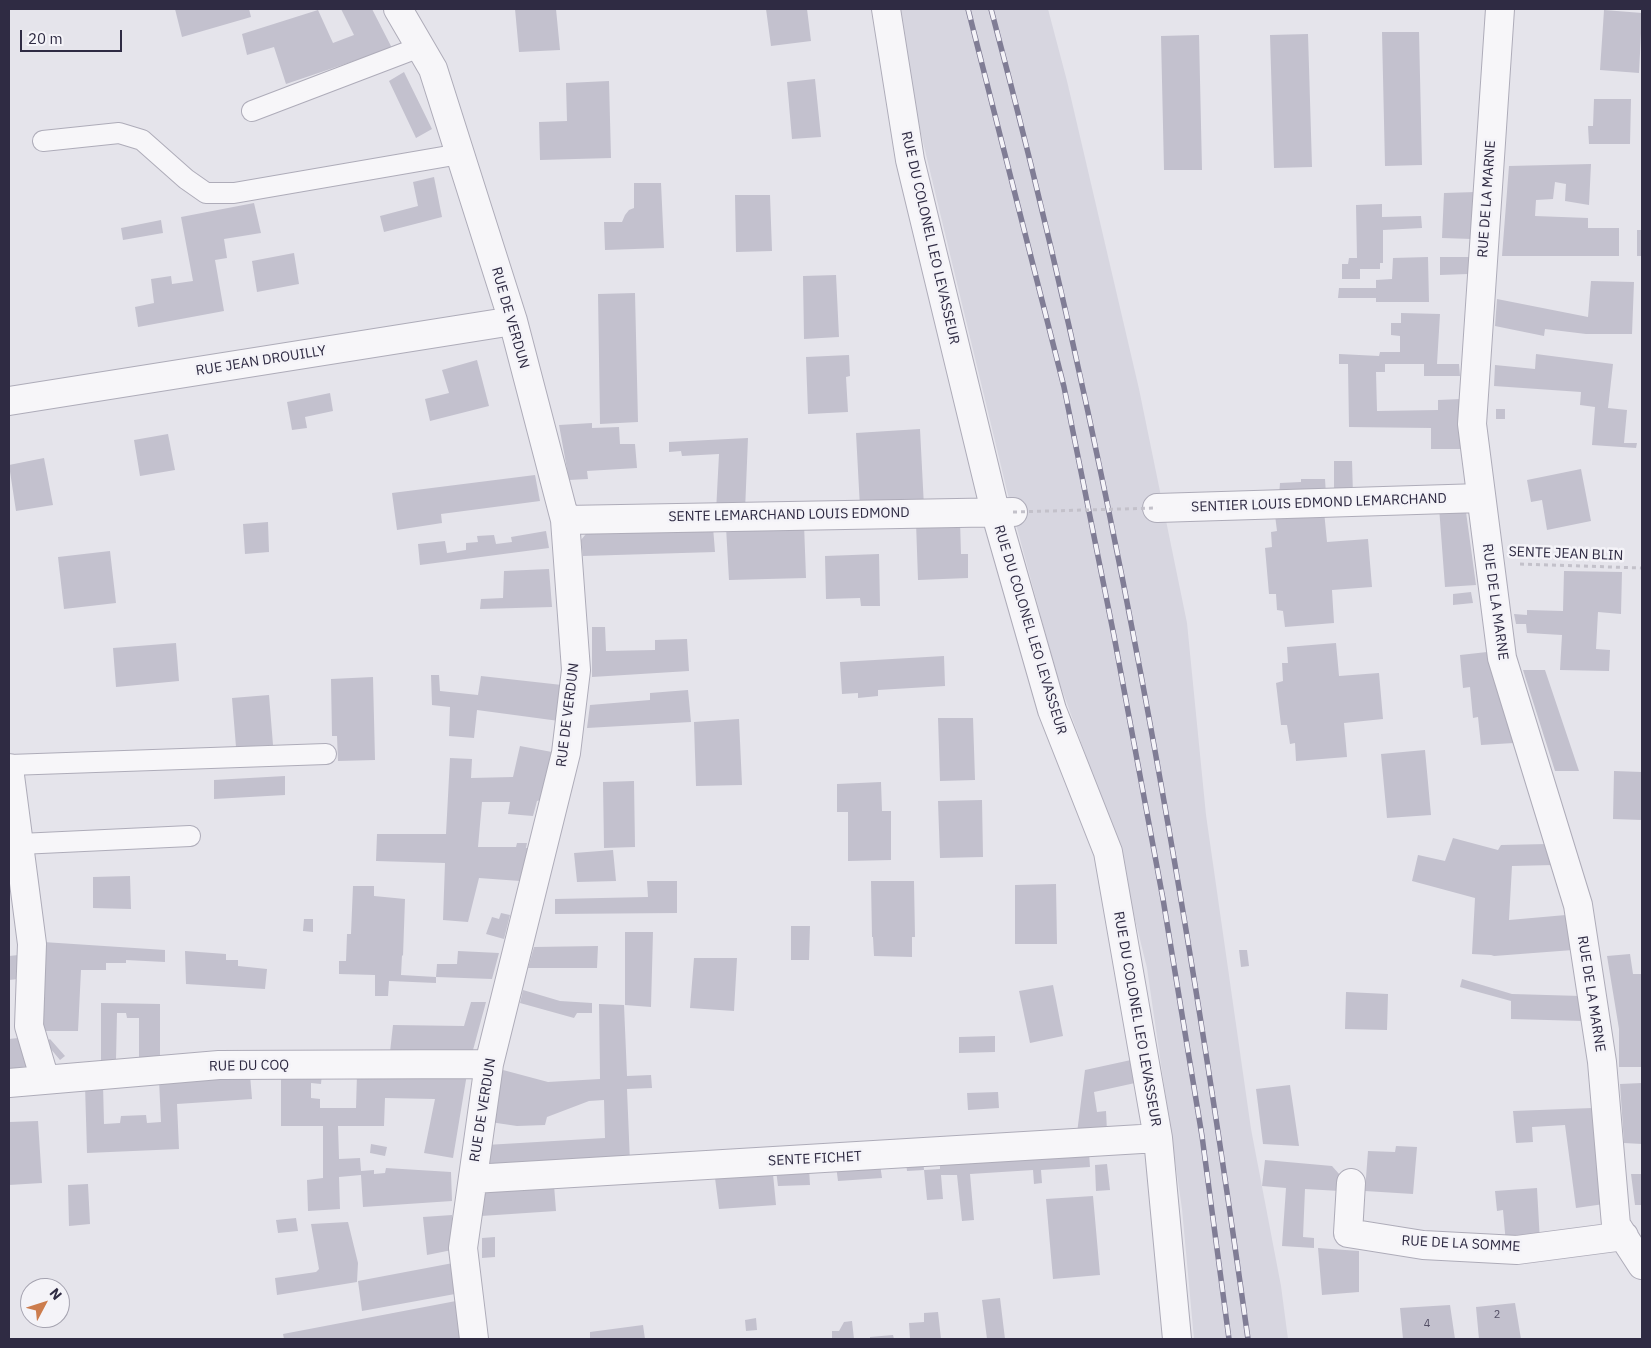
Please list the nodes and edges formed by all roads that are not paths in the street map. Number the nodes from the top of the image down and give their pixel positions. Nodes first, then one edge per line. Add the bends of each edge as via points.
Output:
1 (398, 9) edge
2 (886, 9) edge
3 (1500, 9) edge
4 (420, 47) junction
5 (252, 110) dead end
6 (43, 141) dead end
7 (460, 154) junction
8 (513, 321) junction
9 (9, 401) edge
10 (1481, 498) junction
11 (1157, 508) road end
12 (1004, 512) junction
13 (565, 520) junction
14 (326, 754) dead end
15 (9, 767) edge
16 (190, 836) dead end
17 (20, 844) junction
18 (489, 1064) junction
19 (45, 1080) junction
20 (9, 1083) edge
21 (1158, 1138) junction
22 (473, 1179) junction
23 (1351, 1183) dead end
24 (1624, 1236) junction
25 (1642, 1265) edge
26 (474, 1339) edge
27 (1177, 1339) edge

1 - 4 street, RUE DE VERDUN
2 - 12 street, RUE DU COLONEL LEO LEVASSEUR via 910,160
3 - 10 street, RUE DE LA MARNE via 1472,424
4 - 5 lane
4 - 7 street, RUE DE VERDUN via 433,69
6 - 7 lane via 119,133 142,140 206,193 234,194
7 - 8 street, RUE DE VERDUN
8 - 9 street, RUE JEAN DROUILLY
8 - 13 street, RUE DE VERDUN
10 - 11 street, SENTIER LOUIS EDMOND LEMARCHAND
10 - 24 street, RUE DE LA MARNE via 1502,658 1578,905 1602,1062 1616,1224
12 - 13 street, SENTE LEMARCHAND LOUIS EDMOND
12 - 21 street, RUE DU COLONEL LEO LEVASSEUR via 1052,710 1108,852
13 - 18 street, RUE DE VERDUN via 576,670 566,753
14 - 15 lane
15 - 17 street
16 - 17 lane
17 - 19 street via 32,944 29,1026
18 - 19 street, RUE DU COQ via 219,1065
18 - 22 street, RUE DE VERDUN
19 - 20 street, RUE DU COQ
21 - 22 street, SENTE FICHET
21 - 27 street, RUE DU COLONEL LEO LEVASSEUR
22 - 26 street, RUE DE VERDUN via 463,1248
23 - 24 street, RUE DE LA SOMME via 1348,1233 1423,1245 1517,1250
24 - 25 street, RUE DE LA MARNE

